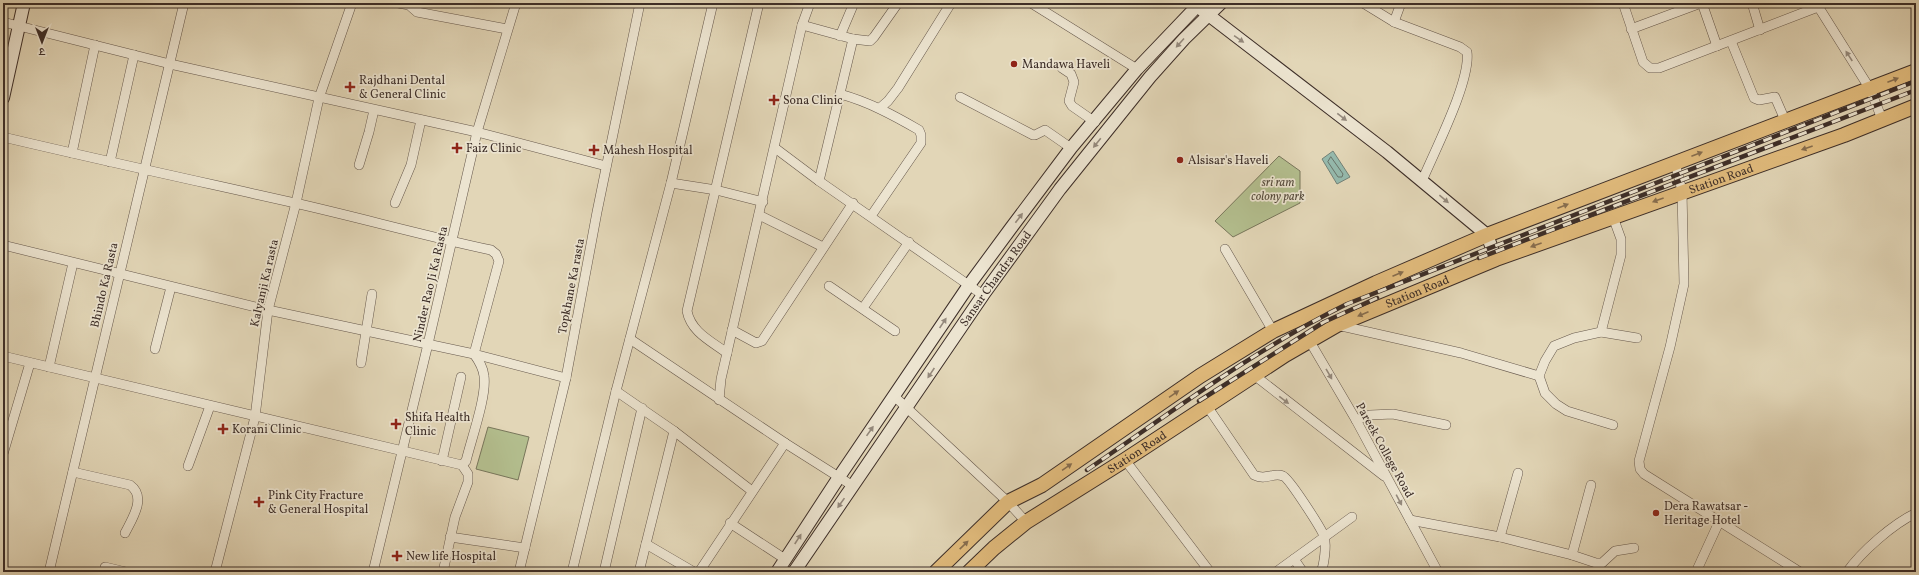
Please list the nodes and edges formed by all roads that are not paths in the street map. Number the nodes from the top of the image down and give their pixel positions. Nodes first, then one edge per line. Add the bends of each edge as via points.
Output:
1 (24, 3) edge
2 (184, 3) edge
3 (352, 3) edge
4 (398, 3) edge
5 (516, 3) edge
6 (640, 3) edge
7 (713, 3) edge
8 (760, 3) edge
9 (810, 3) edge
10 (854, 3) edge
11 (898, 3) edge
12 (951, 3) edge
13 (1031, 3) edge
14 (1221, 3) edge
15 (1363, 3) edge
16 (1401, 3) edge
17 (1622, 3) edge
18 (1701, 3) edge
19 (1752, 3) edge
20 (408, 4) edge
21 (1198, 4) edge
22 (1817, 5) edge
23 (1207, 15) junction
24 (3, 22) edge
25 (1394, 22) junction
26 (802, 25) junction
27 (20, 26) junction
28 (507, 29) junction
29 (1631, 29) junction
30 (1760, 30) junction
31 (840, 36) junction
32 (853, 39) junction
33 (1731, 40) junction
34 (95, 46) junction
35 (1717, 46) junction
36 (134, 55) junction
37 (170, 64) junction
38 (1062, 68) dead end
39 (1137, 69) junction
40 (1916, 71) edge
41 (1870, 89) junction
42 (840, 94) junction
43 (960, 96) dead end
44 (3, 98) edge
45 (319, 98) junction
46 (1916, 106) edge
47 (880, 108) junction
48 (374, 110) junction
49 (1882, 119) junction
50 (421, 120) junction
51 (1785, 120) junction
52 (1095, 122) junction
53 (477, 132) junction
54 (3, 137) edge
55 (775, 148) junction
56 (1071, 148) junction
57 (72, 153) junction
58 (110, 162) junction
59 (1675, 162) junction
60 (359, 165) dead end
61 (606, 166) junction
62 (145, 170) junction
63 (819, 181) junction
64 (1422, 181) junction
65 (671, 183) junction
66 (716, 190) junction
67 (1682, 192) junction
68 (763, 202) junction
69 (296, 203) junction
70 (853, 203) junction
71 (395, 204) dead end
72 (759, 215) junction
73 (871, 216) junction
74 (1613, 217) junction
75 (1487, 235) junction
76 (453, 242) junction
77 (909, 242) junction
78 (3, 246) edge
79 (823, 247) junction
80 (1225, 249) dead end
81 (1496, 259) junction
82 (73, 263) junction
83 (118, 275) junction
84 (970, 285) junction
85 (829, 286) dead end
86 (171, 287) junction
87 (372, 294) dead end
88 (983, 295) junction
89 (862, 308) junction
90 (268, 310) junction
91 (1337, 325) junction
92 (732, 330) junction
93 (1273, 330) junction
94 (366, 331) junction
95 (895, 331) dead end
96 (1601, 332) junction
97 (1637, 338) dead end
98 (630, 339) junction
99 (1309, 340) junction
100 (428, 344) junction
101 (155, 349) dead end
102 (727, 353) junction
103 (474, 354) junction
104 (3, 356) edge
105 (30, 363) junction
106 (361, 363) dead end
107 (49, 367) junction
108 (1254, 375) junction
109 (1539, 376) junction
110 (461, 377) dead end
111 (566, 378) junction
112 (95, 379) junction
113 (616, 391) junction
114 (894, 396) junction
115 (719, 400) junction
116 (210, 406) junction
117 (1207, 406) junction
118 (642, 408) junction
119 (908, 408) junction
120 (255, 417) junction
121 (1356, 420) junction
122 (1613, 425) dead end
123 (1446, 426) dead end
124 (674, 431) junction
125 (785, 443) junction
126 (402, 450) junction
127 (3, 454) edge
128 (1125, 460) junction
129 (442, 461) junction
130 (462, 465) junction
131 (188, 466) dead end
132 (73, 472) junction
133 (1518, 473) dead end
134 (839, 477) junction
135 (1387, 479) junction
136 (1591, 485) dead end
137 (853, 486) junction
138 (752, 491) junction
139 (1008, 502) junction
140 (1916, 513) edge
141 (1352, 517) dead end
142 (1410, 520) junction
143 (730, 522) junction
144 (1026, 522) junction
145 (1719, 522) junction
146 (125, 533) dead end
147 (450, 537) junction
148 (1325, 537) junction
149 (1500, 537) junction
150 (646, 544) junction
151 (525, 548) junction
152 (1634, 548) dead end
153 (1572, 555) junction
154 (785, 559) junction
155 (1294, 559) junction
156 (105, 567) dead end
157 (1436, 571) edge
158 (49, 572) edge
159 (126, 572) edge
160 (215, 572) edge
161 (373, 572) edge
162 (443, 572) edge
163 (520, 572) edge
164 (572, 572) edge
165 (604, 572) edge
166 (639, 572) edge
167 (694, 572) edge
168 (699, 572) edge
169 (778, 572) edge
170 (794, 572) edge
171 (936, 572) edge
172 (969, 572) edge
173 (1210, 572) edge
174 (1276, 572) edge
175 (1302, 572) edge
176 (1321, 572) edge
177 (1696, 572) edge
178 (1800, 572) edge
179 (1847, 572) edge

1 - 27 street
2 - 37 street, Bhindo Ka Rasta
3 - 45 street, Kalyanji Ka rasta
4 - 20 street
5 - 28 street, Ninder Rao Ji Ka Rasta
6 - 61 street, Topkhane Ka rasta
7 - 65 street
8 - 66 street
9 - 26 street
10 - 31 street
11 - 32 street via 874,38 863,42
12 - 47 street via 898,88
13 - 39 street
14 - 23 street, Sansar Chandra Road
15 - 25 street
16 - 25 street
17 - 29 street
18 - 29 street
18 - 35 street
19 - 30 street
20 - 28 street via 417,12
21 - 23 street
21 - 39 street, Sansar Chandra Road
22 - 30 street
41 -> 22 street
23 -> 64 street via 1307,89
23 -> 88 street, Sansar Chandra Road via 1145,83 1060,189
24 - 27 street
25 - 64 street via 1467,52 1468,62 1457,99
26 - 31 street
26 - 55 street
27 - 34 street
27 - 44 street
28 - 53 street, Ninder Rao Ji Ka Rasta
29 - 35 street via 1643,62 1650,68 1659,68
30 - 33 street
31 - 32 street
32 - 42 street
33 - 35 street
33 - 51 street via 1754,98 1759,100 1775,97
34 - 36 street
34 - 57 street
36 - 37 street
36 - 58 street
37 - 45 street
37 - 62 street, Bhindo Ka Rasta
38 - 52 street via 1070,74 1074,82 1069,101 1072,106
39 - 52 street, Sansar Chandra Road
41 -> 40 main road
41 - 49 street
41 - 51 main road
42 - 47 street
42 - 63 street
43 - 56 street via 1033,135 1036,136 1045,130
45 - 48 street
45 - 69 street, Kalyanji Ka rasta
46 - 49 main road, Station Road
47 - 73 street via 919,130 921,143
48 - 50 street
48 - 60 street
49 -> 67 main road, Station Road via 1844,135
50 - 53 street
50 - 71 street via 411,165
59 -> 51 main road
52 - 56 street, Sansar Chandra Road
53 - 61 street
53 - 76 street, Ninder Rao Ji Ka Rasta
54 - 57 street
55 - 63 street
55 - 68 street
84 -> 56 street, Sansar Chandra Road
57 - 58 street
58 - 62 street
59 - 67 street
75 -> 59 main road
61 - 111 street, Topkhane Ka rasta
62 - 69 street
62 - 83 street, Bhindo Ka Rasta
63 - 70 street
64 -> 75 street
65 - 66 street
65 - 98 street
66 - 68 street
66 - 102 street via 687,311 689,321 695,330
67 -> 74 main road, Station Road
67 - 145 street via 1684,284 1639,461 1644,474
68 - 72 street
69 - 76 street
69 - 90 street, Kalyanji Ka rasta
70 - 73 street
70 - 79 street
72 - 79 street
72 - 92 street
73 - 77 street
74 -> 81 main road, Station Road
74 - 96 street via 1621,239 1621,256
75 - 81 street
93 -> 75 main road
76 - 100 street, Ninder Rao Ji Ka Rasta
76 - 103 street via 491,250 499,261
77 - 84 street
77 - 89 street
78 - 82 street
79 - 92 street via 762,341 756,342
80 - 93 street
81 -> 91 main road, Station Road
82 - 83 street
82 - 107 street
83 - 86 street
83 - 112 street, Bhindo Ka Rasta
84 - 88 street
114 -> 84 street, Sansar Chandra Road
85 - 89 street
86 - 90 street
86 - 101 street
87 - 94 street
88 -> 119 street, Sansar Chandra Road
89 - 95 street
90 - 94 street
90 - 120 street, Kalyanji Ka rasta
91 - 99 main road, Station Road
91 - 109 street via 1462,354
92 - 102 street
139 -> 93 main road via 1042,485 1200,376
94 - 100 street
94 - 106 street
96 - 97 street
96 - 109 street via 1554,346
98 - 113 street
98 - 115 street
99 - 108 main road, Station Road
99 -> 121 street, Pareek College Road
100 - 103 street
100 - 126 street, Ninder Rao Ji Ka Rasta
102 - 115 street
103 - 111 street
103 - 130 street via 481,364 485,378 466,461
104 - 105 street
105 - 107 street
105 - 127 street
107 - 112 street
108 - 117 main road, Station Road
108 -> 135 street
109 - 122 street via 1545,393 1556,404 1567,411
110 - 129 street
111 - 151 street, Topkhane Ka rasta
112 - 116 street
112 - 132 street, Bhindo Ka Rasta
113 - 118 street
113 - 164 street
114 - 119 street
134 -> 114 street, Sansar Chandra Road
115 - 125 street
116 - 120 street
116 - 131 street
117 - 128 main road, Station Road
117 - 148 street via 1254,475 1266,478 1278,475 1289,479
118 - 124 street
118 - 165 street
119 - 137 street, Sansar Chandra Road
119 - 139 street
120 - 126 street
120 - 160 street, Kalyanji Ka rasta
121 - 123 street via 1370,415 1393,414
121 - 135 street, Pareek College Road
124 - 138 street
124 - 150 street
125 - 134 street
125 - 138 street
126 - 129 street
126 - 161 street, Ninder Rao Ji Ka Rasta
128 - 144 main road, Station Road
128 - 173 street
129 - 130 street
130 - 147 street via 468,474 468,482
132 - 146 street via 130,485 136,489 138,503
132 - 158 street, Bhindo Ka Rasta
133 - 149 street
134 - 137 street
154 -> 134 street, Sansar Chandra Road
135 -> 142 street, Pareek College Road
136 - 153 street
137 -> 170 street, Sansar Chandra Road
138 - 143 street
139 - 144 street
171 -> 139 main road
140 - 179 street via 1878,539
141 - 148 street
142 - 149 street
142 - 157 street, Pareek College Road
143 - 154 street
143 - 168 street
144 - 172 main road, Station Road
145 - 177 street
145 - 178 street
147 - 151 street
147 - 162 street
148 - 155 street
148 - 176 street
149 - 153 street
150 - 166 street
150 - 167 street
151 - 163 street, Topkhane Ka rasta
152 - 153 street via 1615,551 1602,563
154 - 169 street, Sansar Chandra Road
155 - 174 street
155 - 175 street
156 - 159 street

